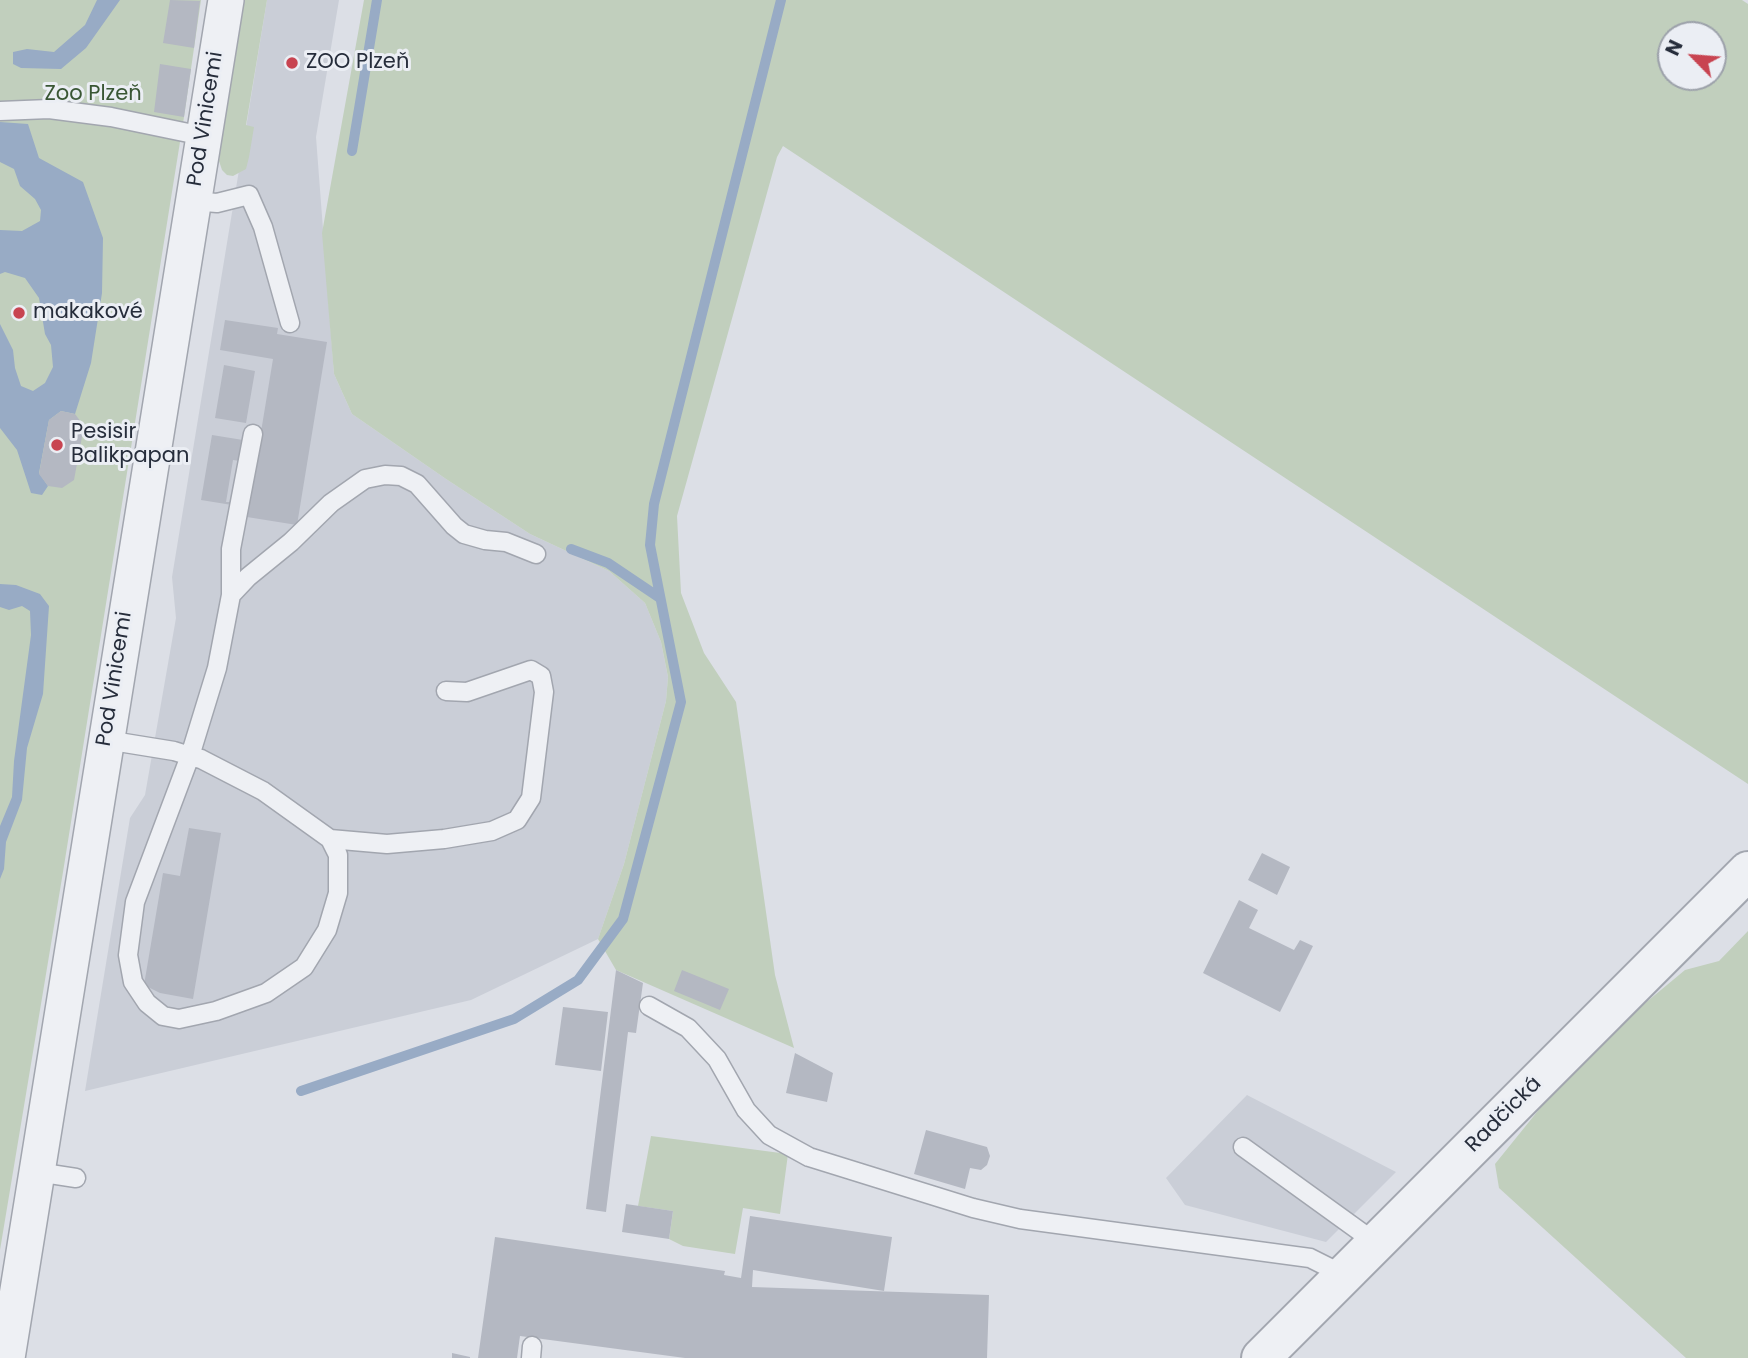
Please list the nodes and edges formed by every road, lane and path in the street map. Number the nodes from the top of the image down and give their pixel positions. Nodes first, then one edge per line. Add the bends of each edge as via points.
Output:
1 (226, 0) edge
2 (0, 111) edge
3 (203, 136) junction
4 (192, 201) junction
5 (289, 323) dead end
6 (253, 434) dead end
7 (536, 554) dead end
8 (231, 595) junction
9 (446, 691) dead end
10 (106, 740) junction
11 (190, 756) junction
12 (330, 839) junction
13 (1748, 872) edge
14 (649, 1006) dead end
15 (1243, 1147) dead end
16 (37, 1172) junction
17 (76, 1178) dead end
18 (1376, 1243) junction
19 (1344, 1275) junction
20 (7, 1358) edge
21 (1261, 1358) edge

1 - 3 street, Pod Vinicemi
2 - 3 lane via 61,110
3 - 4 street, Pod Vinicemi
4 - 5 lane via 217,203 249,195 264,227
4 - 10 street, Pod Vinicemi
6 - 8 lane via 231,549
7 - 8 lane via 506,542 464,534 417,484 385,475 365,479 331,503
8 - 11 lane via 217,668
9 - 12 lane via 467,692 531,670 541,676 544,692 531,798 517,820 492,831 444,839 387,844
10 - 11 lane
10 - 16 street, Pod Vinicemi
11 - 12 lane via 263,792
11 - 12 lane via 135,902 128,956 133,982 146,1003 163,1016 179,1019 216,1011 266,993 304,967 327,930 338,894 338,855
13 - 18 street, Radčická
14 - 19 lane via 688,1028 717,1059 746,1110 769,1135 809,1157 1020,1219 1310,1258
15 - 18 lane
16 - 17 lane
16 - 20 street, Pod Vinicemi
18 - 19 street, Radčická
19 - 21 street, Radčická

